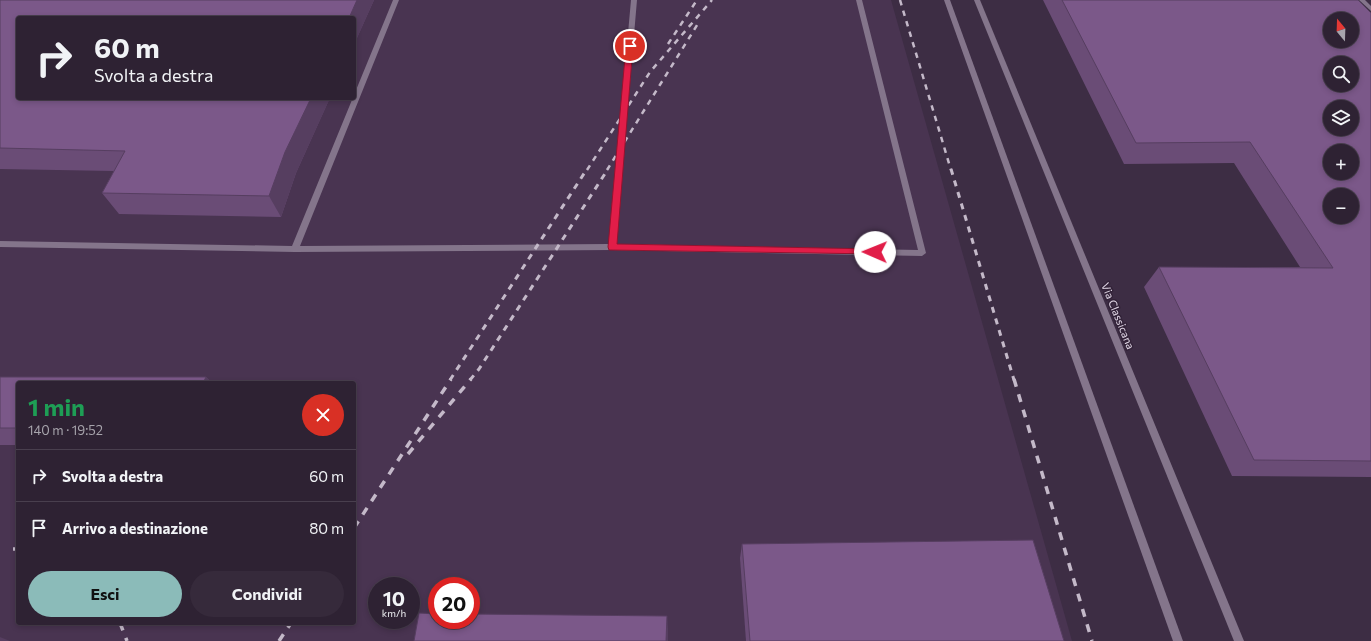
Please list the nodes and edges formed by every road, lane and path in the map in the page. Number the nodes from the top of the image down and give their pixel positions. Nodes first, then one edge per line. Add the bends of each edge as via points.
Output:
1 (396, 0) edge
2 (634, 0) edge
3 (858, 0) edge
4 (947, 0) edge
5 (977, 0) edge
6 (1362, 0) edge
7 (1371, 9) edge
8 (356, 99) edge
9 (355, 100) edge
10 (0, 244) edge
11 (612, 247) junction
12 (295, 249) junction
13 (1178, 641) edge
14 (1239, 641) edge

1 - 8 street
2 - 11 street
3 - 11 street via 922,253
4 - 13 street
5 - 14 street, Via Classicana
6 - 7 street
9 - 12 street
10 - 12 street
11 - 12 street

